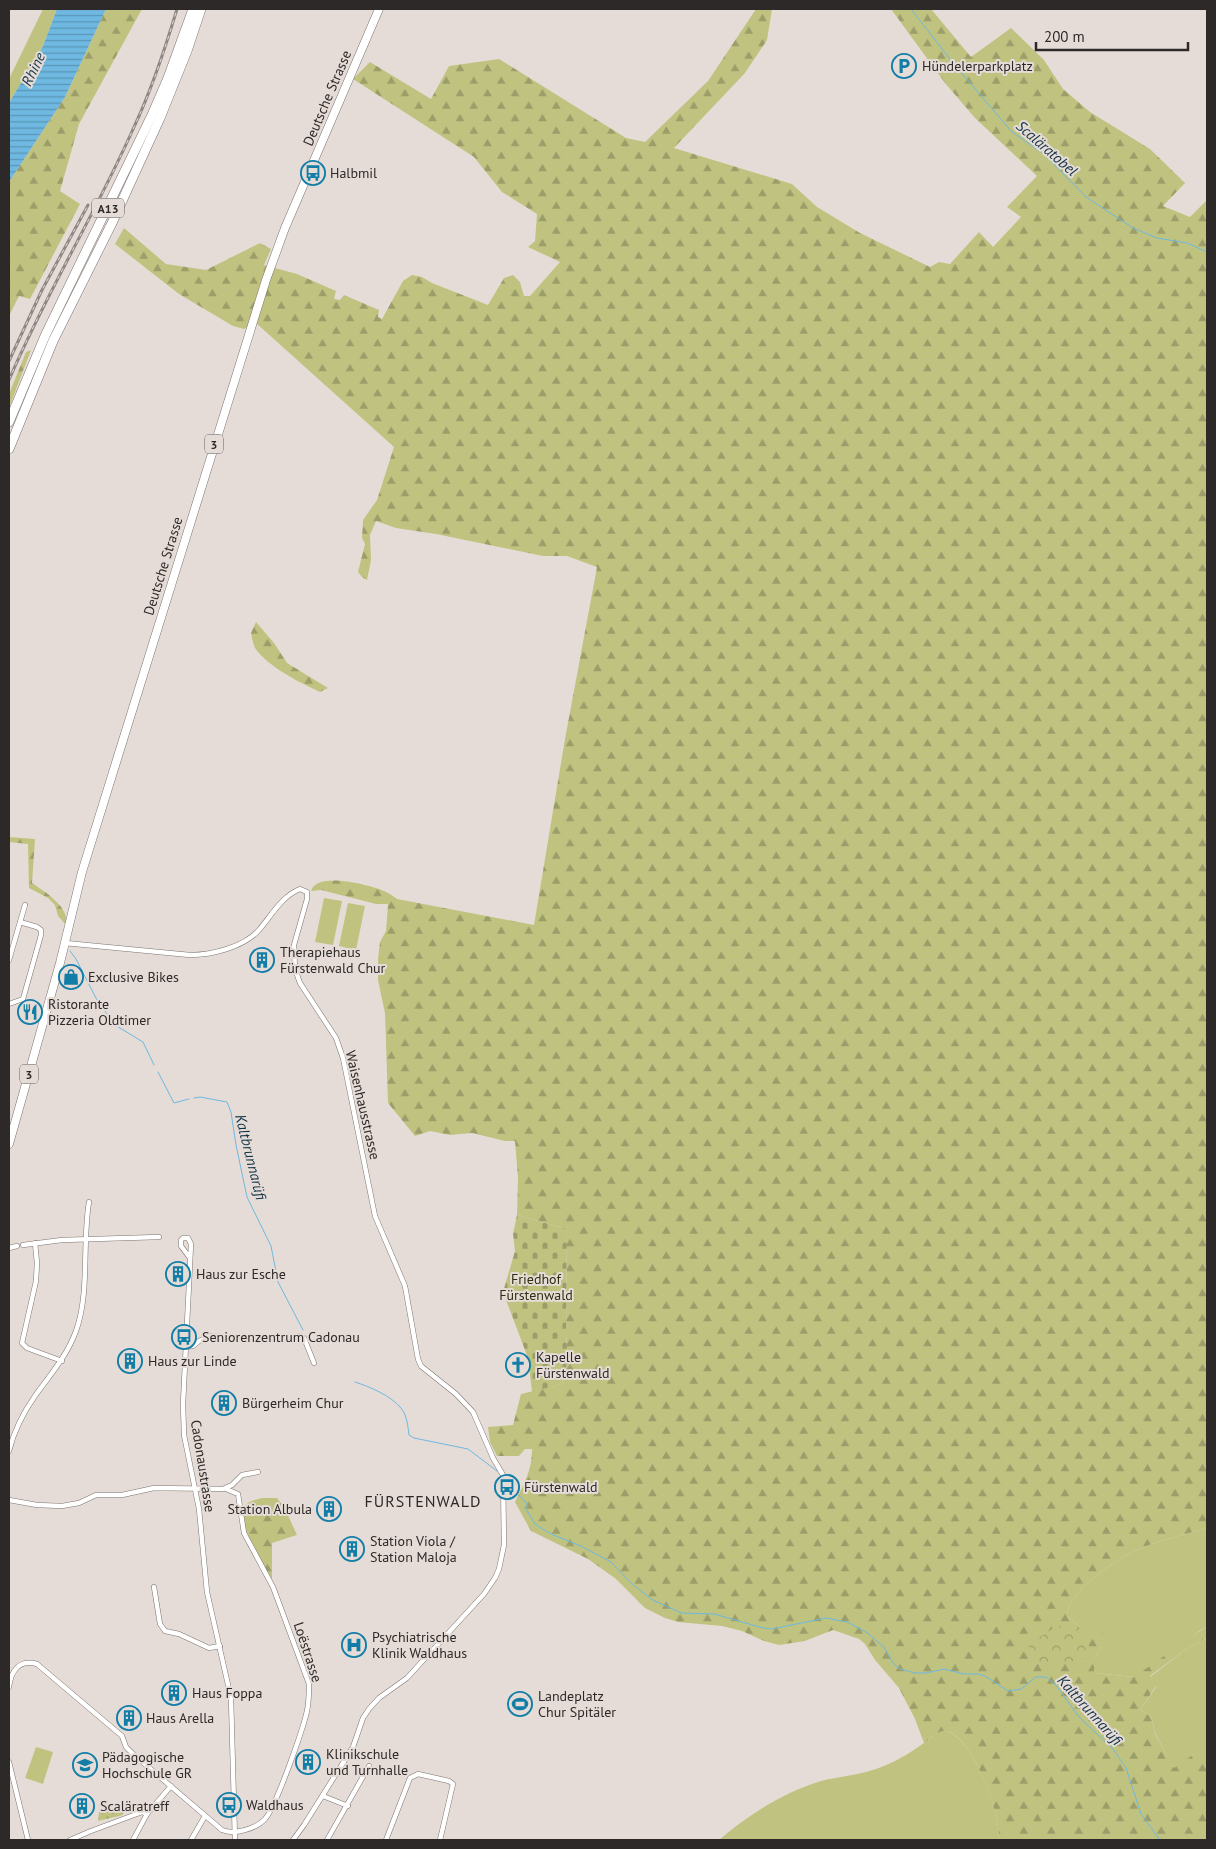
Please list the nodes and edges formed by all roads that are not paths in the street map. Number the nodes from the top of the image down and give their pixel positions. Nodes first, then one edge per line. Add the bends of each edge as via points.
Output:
1 (193, 9) edge
2 (201, 9) edge
3 (379, 9) edge
4 (9, 422) edge
5 (9, 449) edge
6 (25, 905) dead end
7 (20, 922) junction
8 (65, 942) junction
9 (9, 960) edge
10 (9, 1004) edge
11 (9, 1144) edge
12 (89, 1202) dead end
13 (159, 1237) dead end
14 (85, 1240) junction
15 (35, 1243) junction
16 (23, 1245) dead end
17 (17, 1246) dead end
18 (9, 1248) edge
19 (190, 1258) dead end
20 (186, 1347) junction
21 (62, 1361) junction
22 (314, 1363) dead end
23 (9, 1451) edge
24 (258, 1472) dead end
25 (226, 1488) junction
26 (196, 1489) junction
27 (9, 1500) edge
28 (154, 1587) dead end
29 (220, 1646) junction
30 (9, 1687) edge
31 (9, 1762) edge
32 (369, 1766) dead end
33 (171, 1786) junction
34 (322, 1796) junction
35 (348, 1806) junction
36 (147, 1814) junction
37 (205, 1816) junction
38 (234, 1832) junction
39 (28, 1840) edge
40 (70, 1840) edge
41 (133, 1840) edge
42 (190, 1840) edge
43 (235, 1840) edge
44 (293, 1840) edge
45 (327, 1840) edge
46 (386, 1840) edge
47 (440, 1840) edge

1 - 4 highway, A13 via 152,116 45,336
2 - 5 highway, A13 via 157,126 53,341
3 - 8 main road, Deutsche Strasse / 3 via 274,255 82,872
6 - 7 street
7 - 9 street
7 - 10 street via 37,927 41,935 23,999
8 - 11 main road, Deutsche Strasse / 3
8 - 34 street, Waisenhausstrasse via 190,955 211,953 248,939 291,894 300,889 307,892 294,945 295,969 300,983 336,1038 343,1058 375,1216 405,1286 418,1359 421,1366 473,1412 503,1476 504,1545 495,1578 407,1678 369,1709 353,1747
12 - 14 street
13 - 14 street
14 - 15 street
14 - 21 street via 81,1311
15 - 16 street
15 - 21 street via 36,1281 22,1341 27,1348
17 - 18 street
19 - 20 street, Cadonaustrasse
20 - 22 street via 210,1336 258,1341 301,1336
20 - 26 street, Cadonaustrasse via 184,1428
21 - 23 street via 20,1420
24 - 25 street via 242,1475
25 - 26 street
25 - 38 street, Loëstrasse via 238,1494 244,1533 273,1587 309,1684 309,1700 302,1726 272,1808 256,1826
26 - 27 street via 157,1488 96,1495 62,1506 36,1506
26 - 29 street, Cadonaustrasse via 207,1592
28 - 29 street via 160,1624 165,1631 209,1648
29 - 38 street, Cadonaustrasse via 232,1709
30 - 33 street via 12,1674 20,1665 32,1662 40,1666 122,1736 126,1747
31 - 39 street
32 - 35 street
33 - 36 street
33 - 37 street
34 - 35 street
34 - 44 street
35 - 45 street
36 - 40 street via 142,1812
36 - 41 street
37 - 38 street via 222,1830
37 - 42 street
38 - 43 street
46 - 47 street via 410,1778 418,1774 453,1784

